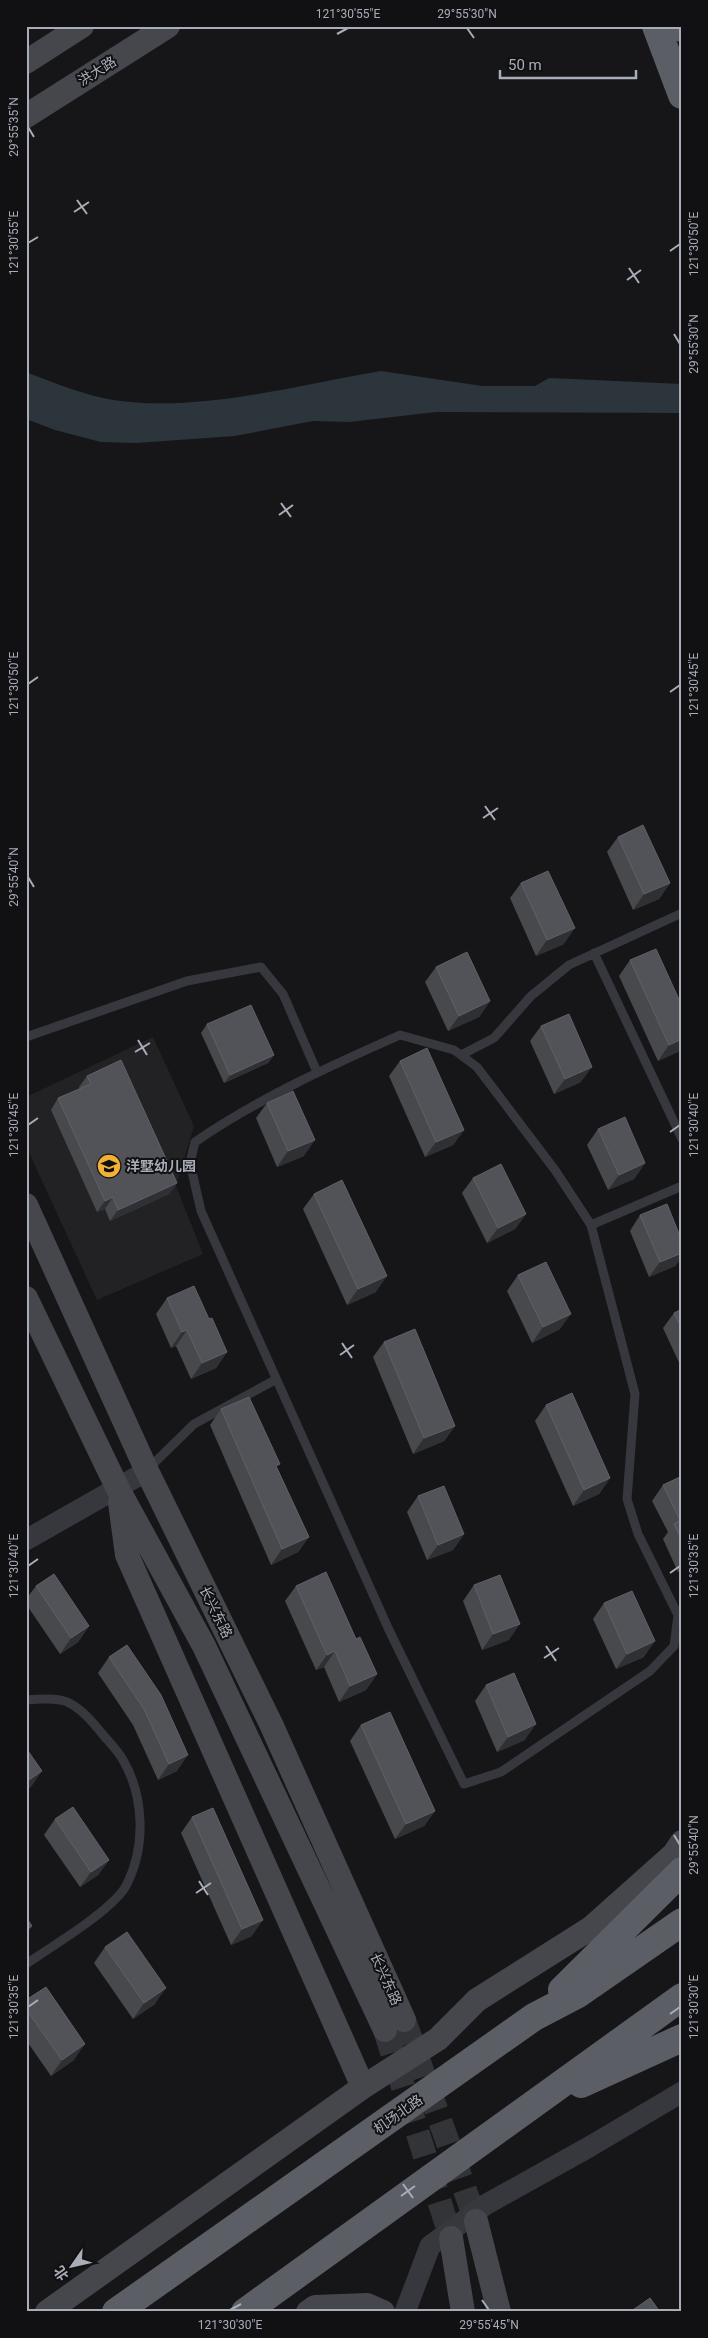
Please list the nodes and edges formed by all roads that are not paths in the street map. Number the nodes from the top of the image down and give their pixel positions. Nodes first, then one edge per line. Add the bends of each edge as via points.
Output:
1 (82, 26) edge
2 (168, 26) edge
3 (656, 26) edge
4 (26, 62) edge
5 (682, 95) edge
6 (26, 116) edge
7 (682, 913) edge
8 (594, 953) junction
9 (26, 1037) edge
10 (461, 1055) junction
11 (317, 1072) junction
12 (682, 1139) edge
13 (682, 1186) edge
14 (26, 1205) edge
15 (591, 1225) junction
16 (26, 1298) edge
17 (275, 1380) junction
18 (147, 1471) junction
19 (118, 1489) junction
20 (26, 1540) edge
21 (26, 1700) edge
22 (682, 1842) edge
23 (682, 1871) edge
24 (682, 1922) edge
25 (26, 1964) edge
26 (682, 1997) edge
27 (534, 2017) junction
28 (682, 2038) edge
29 (363, 2088) junction
30 (682, 2092) edge
31 (514, 2116) junction
32 (476, 2221) tunnel mouth
33 (451, 2238) tunnel mouth
34 (47, 2312) edge
35 (116, 2312) edge
36 (244, 2312) edge
37 (308, 2312) edge
38 (383, 2312) edge
39 (405, 2312) edge
40 (463, 2312) edge
41 (499, 2312) edge

1 - 4 main road
2 - 6 main road, 洪大路
3 - 5 highway
7 - 8 lane
8 - 10 lane via 569,965 531,996 494,1038
8 - 12 lane
9 - 11 lane via 187,981 261,967 283,994
10 - 11 lane via 454,1050 400,1035
10 - 15 lane via 477,1068 495,1091 555,1170
11 - 17 lane via 221,1124 195,1142 190,1164 201,1211
13 - 15 lane
14 - 18 main road, 长兴东路
15 - 17 lane via 635,1394 627,1499 638,1534 678,1615 674,1646 650,1671 501,1772 464,1784 389,1630
16 - 19 main road, 长兴东路
17 - 18 lane via 194,1424
18 - 19 street
18 - 19 main road, 长兴东路 via 271,1724 395,2025 204,1646
19 - 20 street
19 - 29 main road via 127,1555
21 - 25 lane via 70,1703 95,1725 122,1759 135,1786 139,1808 138,1852 127,1886 103,1910
22 - 29 main road via 674,1854 590,1928 478,2000 438,2039
23 - 27 highway
24 - 27 highway, 机场北路 via 578,1994
26 - 31 highway
27 - 35 highway, 机场北路
28 - 31 highway
29 - 34 main road
30 - 39 street via 485,2205 430,2246
31 - 36 highway
32 - 41 main road
33 - 40 main road
37 - 38 main road via 315,2307 367,2305

